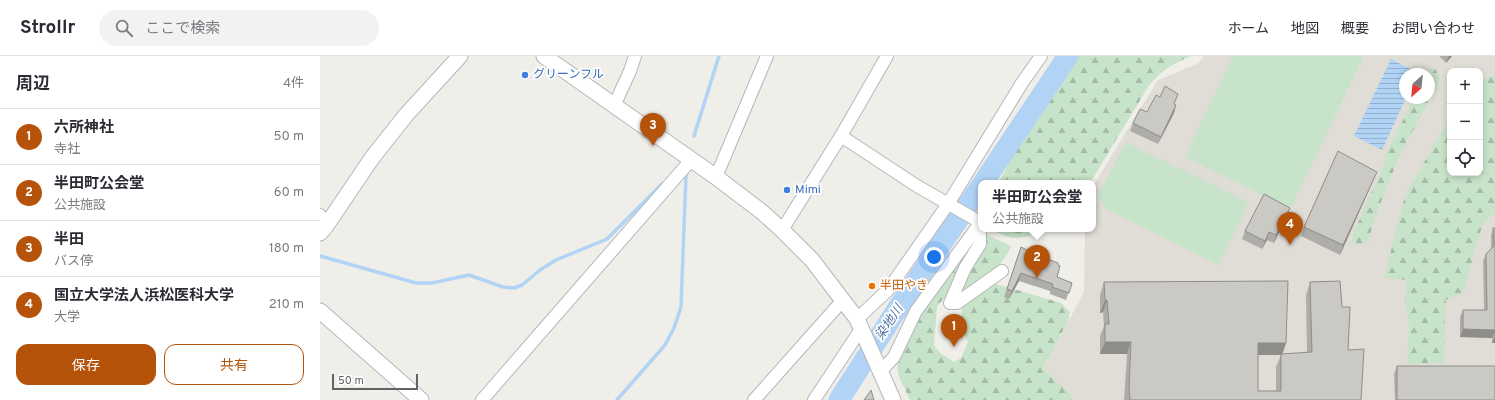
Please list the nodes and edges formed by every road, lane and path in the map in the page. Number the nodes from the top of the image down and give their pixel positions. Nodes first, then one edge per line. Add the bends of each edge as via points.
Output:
1 (460, 56) edge
2 (544, 56) edge
3 (635, 56) edge
4 (767, 56) edge
5 (887, 56) edge
6 (1041, 56) edge
7 (614, 106) junction
8 (841, 136) junction
9 (691, 160) junction
10 (716, 177) junction
11 (950, 205) junction
12 (978, 222) edge
13 (322, 225) edge
14 (782, 230) junction
15 (978, 231) edge
16 (982, 232) edge
17 (1002, 271) dead end
18 (843, 300) junction
19 (320, 311) edge
20 (861, 329) junction
21 (881, 371) junction
22 (421, 400) edge
23 (482, 400) edge
24 (754, 400) edge
25 (814, 400) edge
26 (893, 400) edge

1 - 13 street via 406,114
2 - 7 street
3 - 7 street
4 - 10 street
5 - 8 street
6 - 11 street via 1022,83
7 - 9 street
8 - 11 street
8 - 14 street
9 - 10 street
9 - 23 street
10 - 14 street
11 - 12 street
11 - 20 street
14 - 18 street via 812,260
15 - 21 street via 916,311 894,357
16 - 17 street via 980,244 965,268 950,303 957,303
18 - 20 street
18 - 24 street
19 - 22 street
20 - 21 street
20 - 25 street
21 - 26 street

